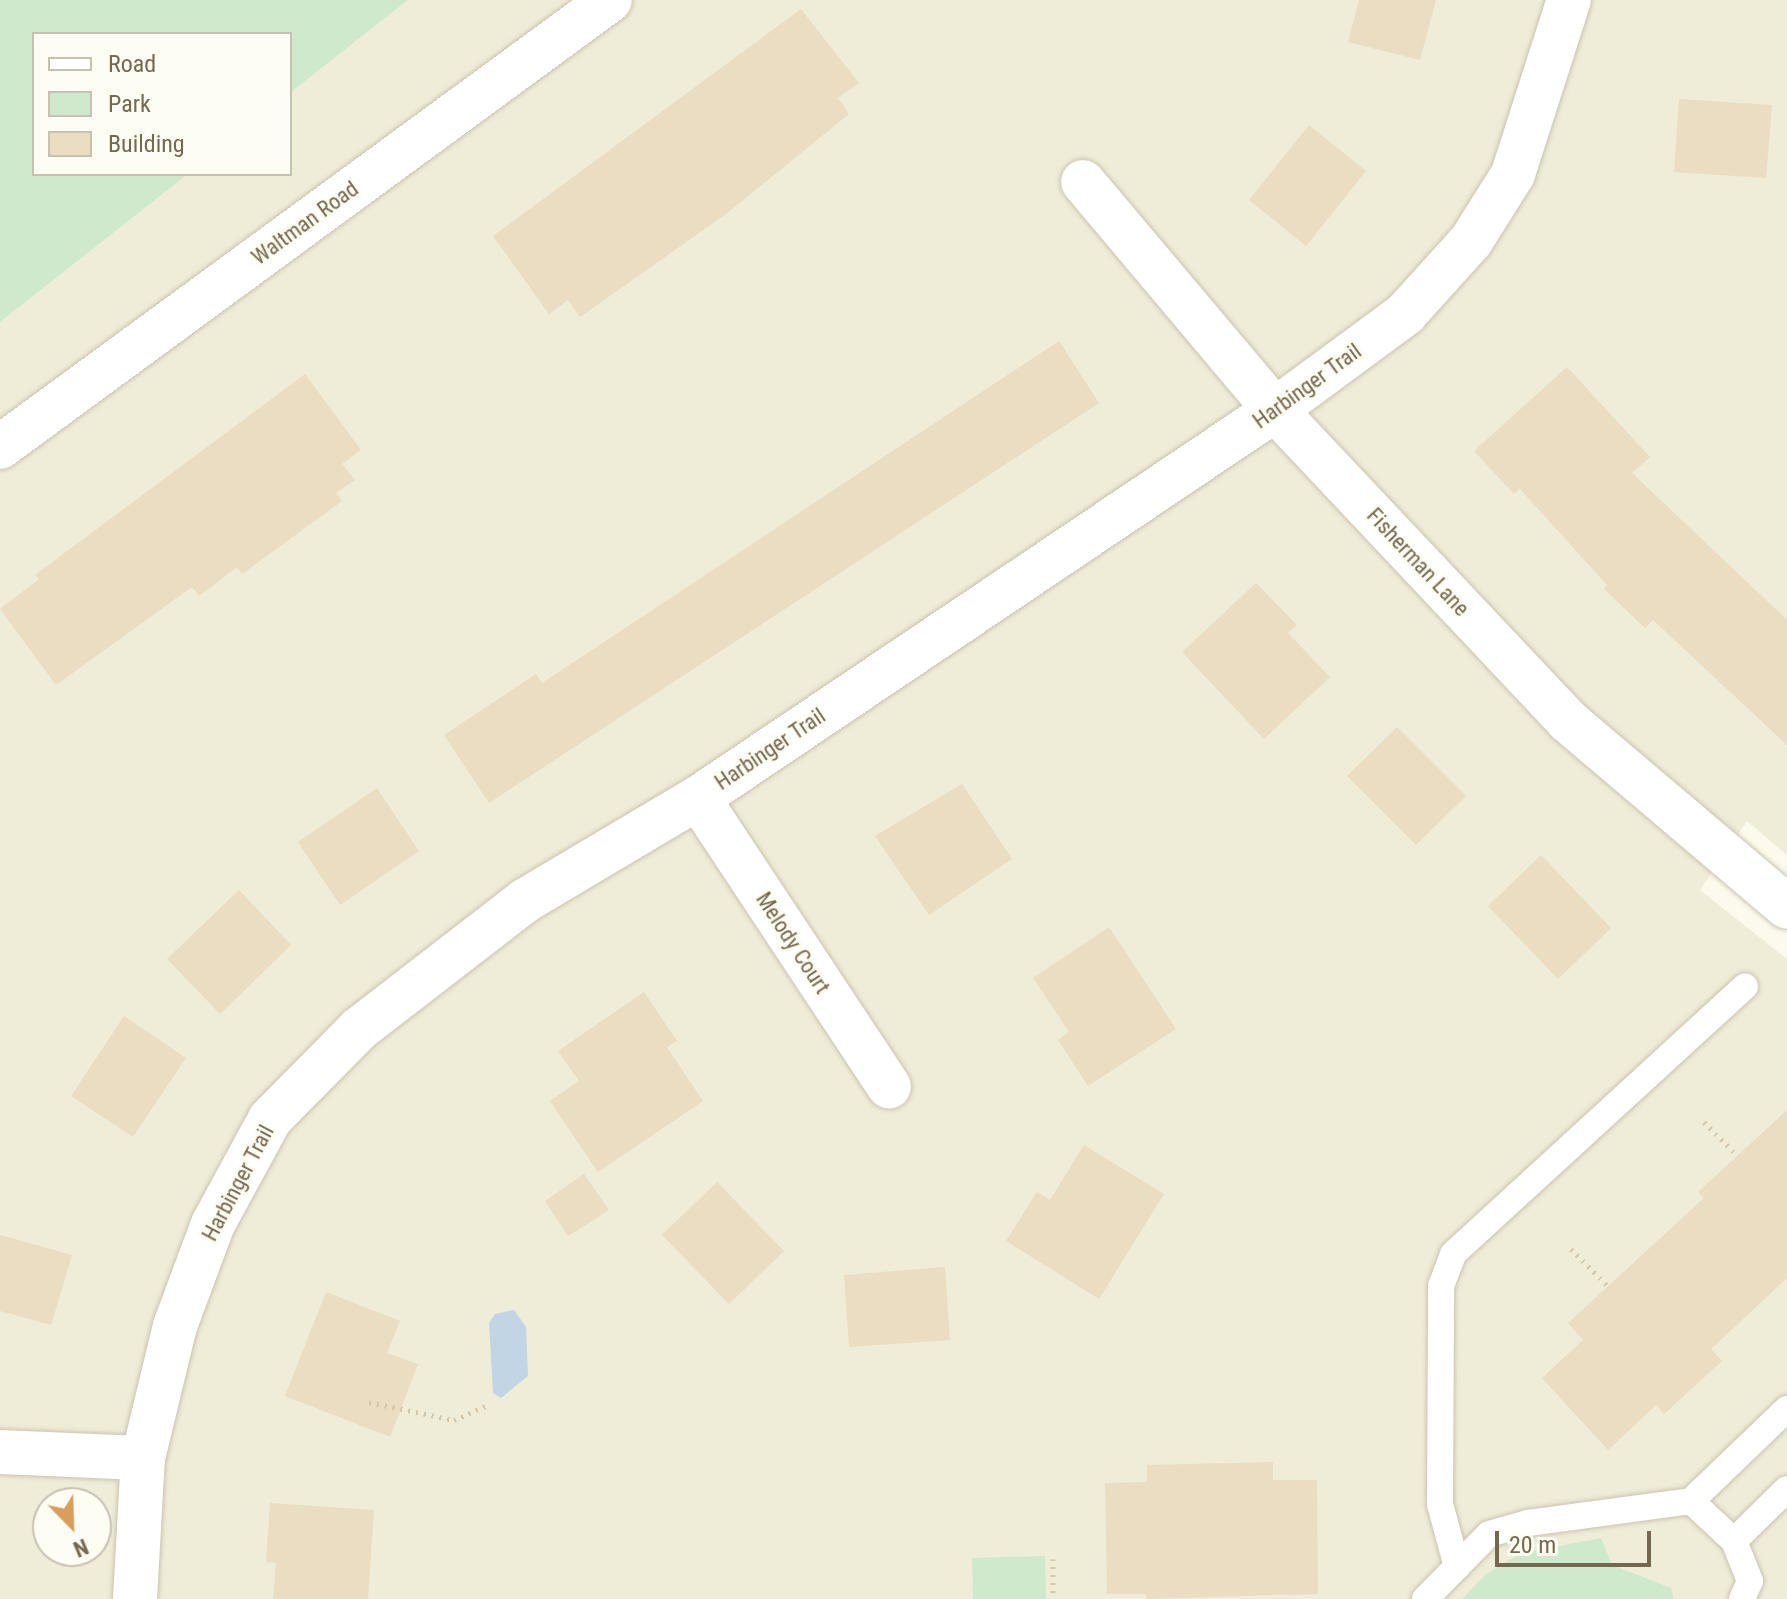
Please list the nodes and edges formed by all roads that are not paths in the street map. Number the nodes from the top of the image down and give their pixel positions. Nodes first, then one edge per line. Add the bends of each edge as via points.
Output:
1 (610, 0) edge
2 (1569, 0) edge
3 (1083, 182) dead end
4 (1275, 410) junction
5 (0, 447) edge
6 (698, 798) junction
7 (1787, 907) edge
8 (1745, 986) dead end
9 (889, 1087) dead end
10 (1787, 1409) edge
11 (0, 1452) edge
12 (143, 1458) junction
13 (1787, 1489) edge
14 (1691, 1501) junction
15 (1734, 1541) junction
16 (1457, 1567) junction
17 (135, 1599) edge
18 (1425, 1599) edge
19 (1742, 1599) edge

1 - 5 street, Waltman Road
2 - 4 street, Harbinger Trail via 1513,174 1471,241 1405,314
3 - 4 street, Fisherman Lane
4 - 6 street, Harbinger Trail
4 - 7 street, Fisherman Lane via 1568,721
6 - 9 street, Melody Court
6 - 12 street, Harbinger Trail via 526,900 359,1029 270,1119 213,1224 175,1326
8 - 16 lane via 1453,1254 1441,1286 1440,1504
10 - 14 lane
11 - 12 street
12 - 17 street, Harbinger Trail
13 - 15 lane
14 - 15 lane
14 - 16 lane via 1528,1523 1489,1534
15 - 19 lane via 1750,1581
16 - 18 lane

